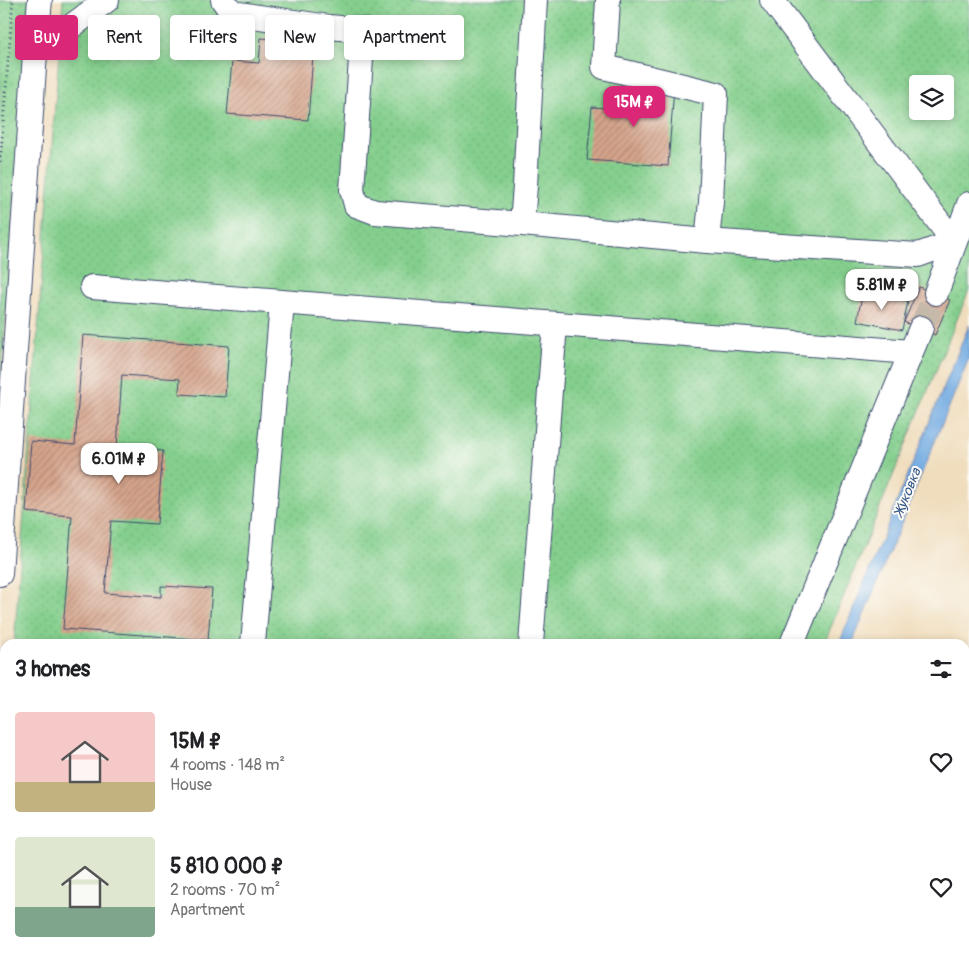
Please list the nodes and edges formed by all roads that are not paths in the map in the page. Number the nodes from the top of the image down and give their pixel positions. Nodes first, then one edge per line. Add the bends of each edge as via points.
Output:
1 (40, 0) edge
2 (107, 0) edge
3 (223, 0) edge
4 (535, 0) edge
5 (608, 0) edge
6 (772, 0) edge
7 (39, 15) edge
8 (78, 21) edge
9 (35, 60) edge
10 (969, 204) edge
11 (522, 224) junction
12 (707, 241) junction
13 (954, 242) junction
14 (92, 287) dead end
15 (936, 293) tunnel mouth
16 (282, 303) junction
17 (555, 324) junction
18 (921, 328) tunnel mouth
19 (911, 352) junction
20 (0, 574) edge
21 (253, 639) edge
22 (531, 639) edge
23 (794, 639) edge

1 - 7 lane
2 - 8 lane
3 - 11 lane via 232,13 363,30 352,190 356,205 375,212
4 - 11 lane
5 - 12 lane via 604,67 716,94
6 - 13 lane
9 - 20 lane
10 - 13 lane
11 - 12 lane
12 - 13 lane via 918,255
13 - 15 lane
14 - 16 lane
16 - 17 lane
16 - 21 lane
17 - 19 lane
17 - 22 lane
18 - 19 lane
19 - 23 lane

